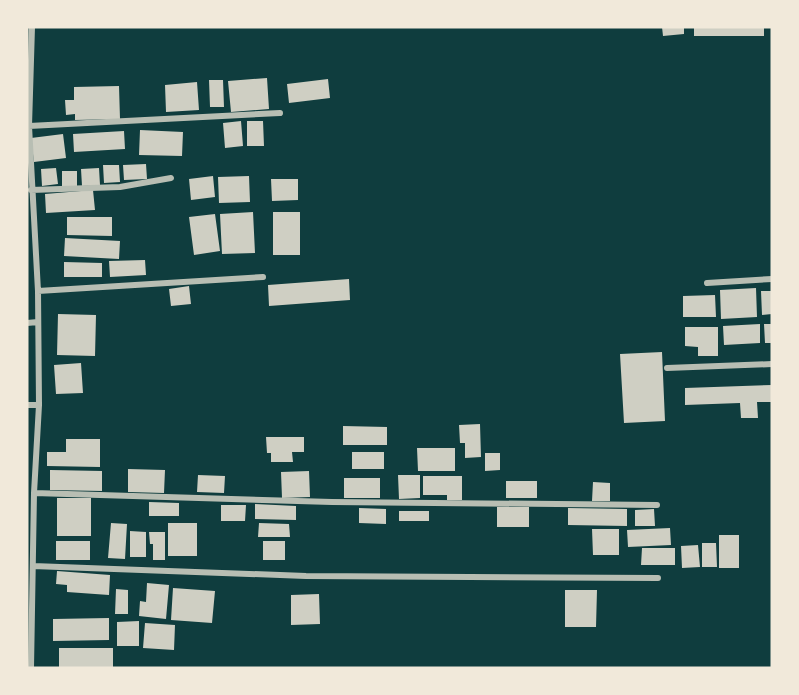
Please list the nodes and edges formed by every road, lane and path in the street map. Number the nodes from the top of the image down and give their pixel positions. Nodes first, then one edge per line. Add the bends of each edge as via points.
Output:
1 (32, 27) edge
2 (280, 113) dead end
3 (29, 126) junction
4 (171, 178) dead end
5 (31, 190) junction
6 (30, 201) edge
7 (263, 277) dead end
8 (772, 279) edge
9 (707, 283) dead end
10 (38, 291) junction
11 (38, 322) junction
12 (27, 323) edge
13 (772, 364) edge
14 (668, 368) dead end
15 (27, 405) edge
16 (39, 405) junction
17 (34, 493) junction
18 (657, 505) dead end
19 (30, 516) edge
20 (33, 566) junction
21 (658, 578) dead end
22 (29, 651) edge
23 (32, 668) edge

1 - 3 street
2 - 3 street
3 - 5 street
4 - 5 street via 120,187
5 - 6 street
6 - 10 street
7 - 10 street
8 - 9 street
10 - 11 street
11 - 12 street
11 - 16 street
13 - 14 street
15 - 16 street
16 - 17 street
17 - 18 street via 332,502
17 - 19 street
19 - 20 street
20 - 21 street via 306,576
20 - 22 street
22 - 23 street

